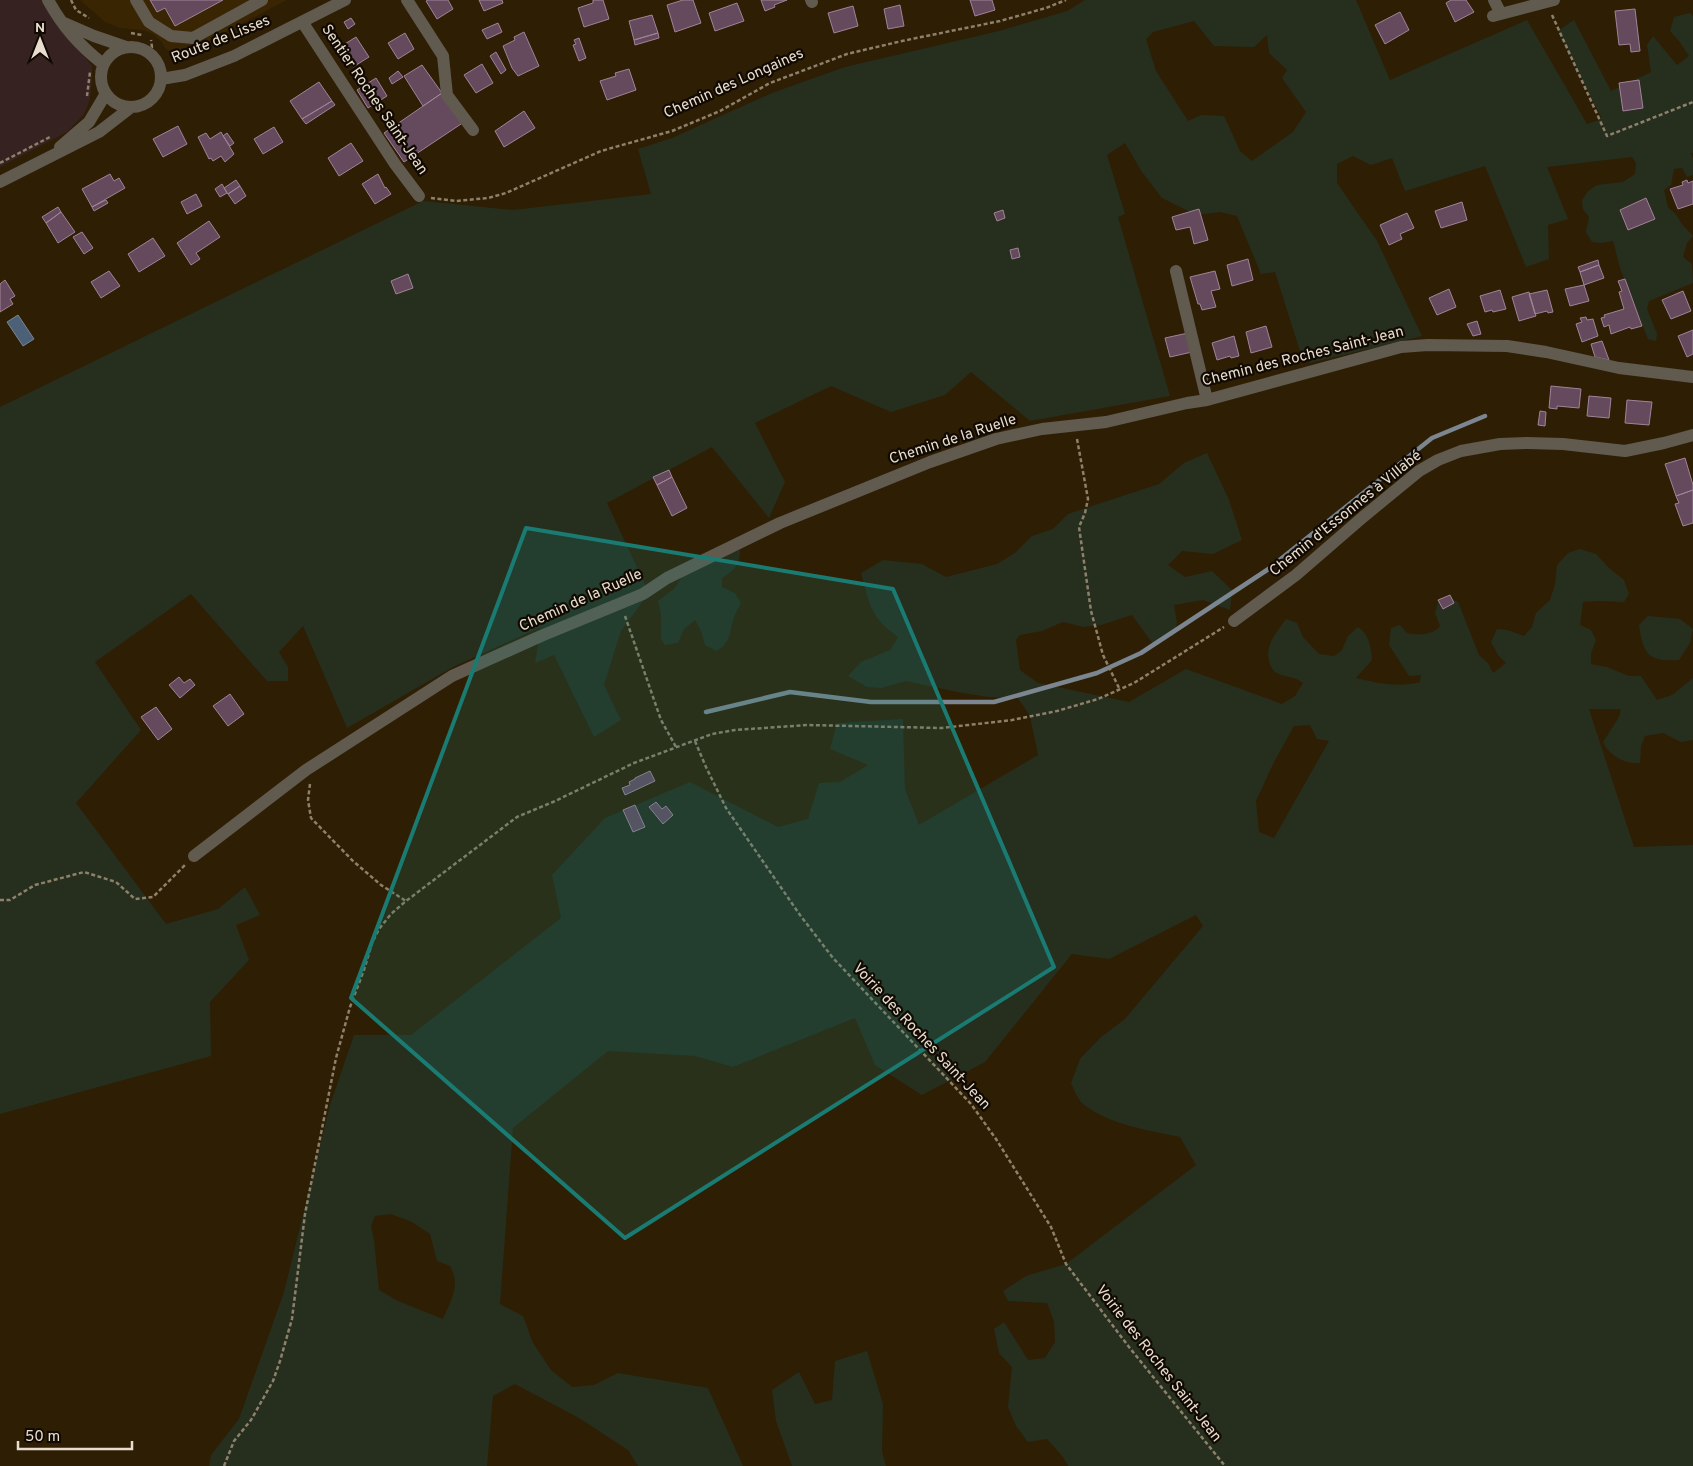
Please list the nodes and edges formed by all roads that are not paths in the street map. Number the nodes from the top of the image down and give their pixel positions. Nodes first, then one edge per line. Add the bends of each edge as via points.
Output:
1 (48, 0) edge
2 (136, 0) edge
3 (262, 0) edge
4 (346, 0) edge
5 (407, 0) edge
6 (1494, 0) edge
7 (1550, 1) edge
8 (60, 21) junction
9 (303, 22) junction
10 (126, 47) junction
11 (103, 64) junction
12 (161, 79) junction
13 (105, 95) junction
14 (130, 108) junction
15 (473, 130) dead end
16 (44, 160) junction
17 (0, 182) edge
18 (420, 196) road end
19 (1176, 270) dead end
20 (1693, 378) edge
21 (1207, 400) junction
22 (1042, 429) joint
23 (1693, 435) edge
24 (1234, 621) road end
25 (194, 856) road end

1 - 8 street
2 - 3 street via 149,22 171,36 193,38
4 - 9 street, Route de Lisses
5 - 15 street via 443,56 448,95
6 - 7 street via 1497,15
8 - 10 street
8 - 11 street
9 - 12 street, Route de Lisses via 234,56 184,75
9 - 18 street, Sentier Roches Saint-Jean via 394,164
10 - 11 street via 116,50
10 - 12 street via 150,47
11 - 13 street via 100,80
12 - 14 street via 159,88 148,103
13 - 14 street via 112,102
13 - 16 street via 89,122
14 - 16 street via 99,132
16 - 17 street
19 - 21 street
20 - 21 street, Chemin des Roches Saint-Jean via 1619,368 1521,348 1428,345 1401,347
21 - 22 street, Chemin des Roches Saint-Jean via 1106,422
22 - 25 street, Chemin de la Ruelle via 996,439 930,462 780,523 667,578 628,601 452,676 306,770
23 - 24 street, Chemin d'Essonnes à Villabé via 1625,451 1527,443 1478,447 1453,454 1419,471 1296,575

